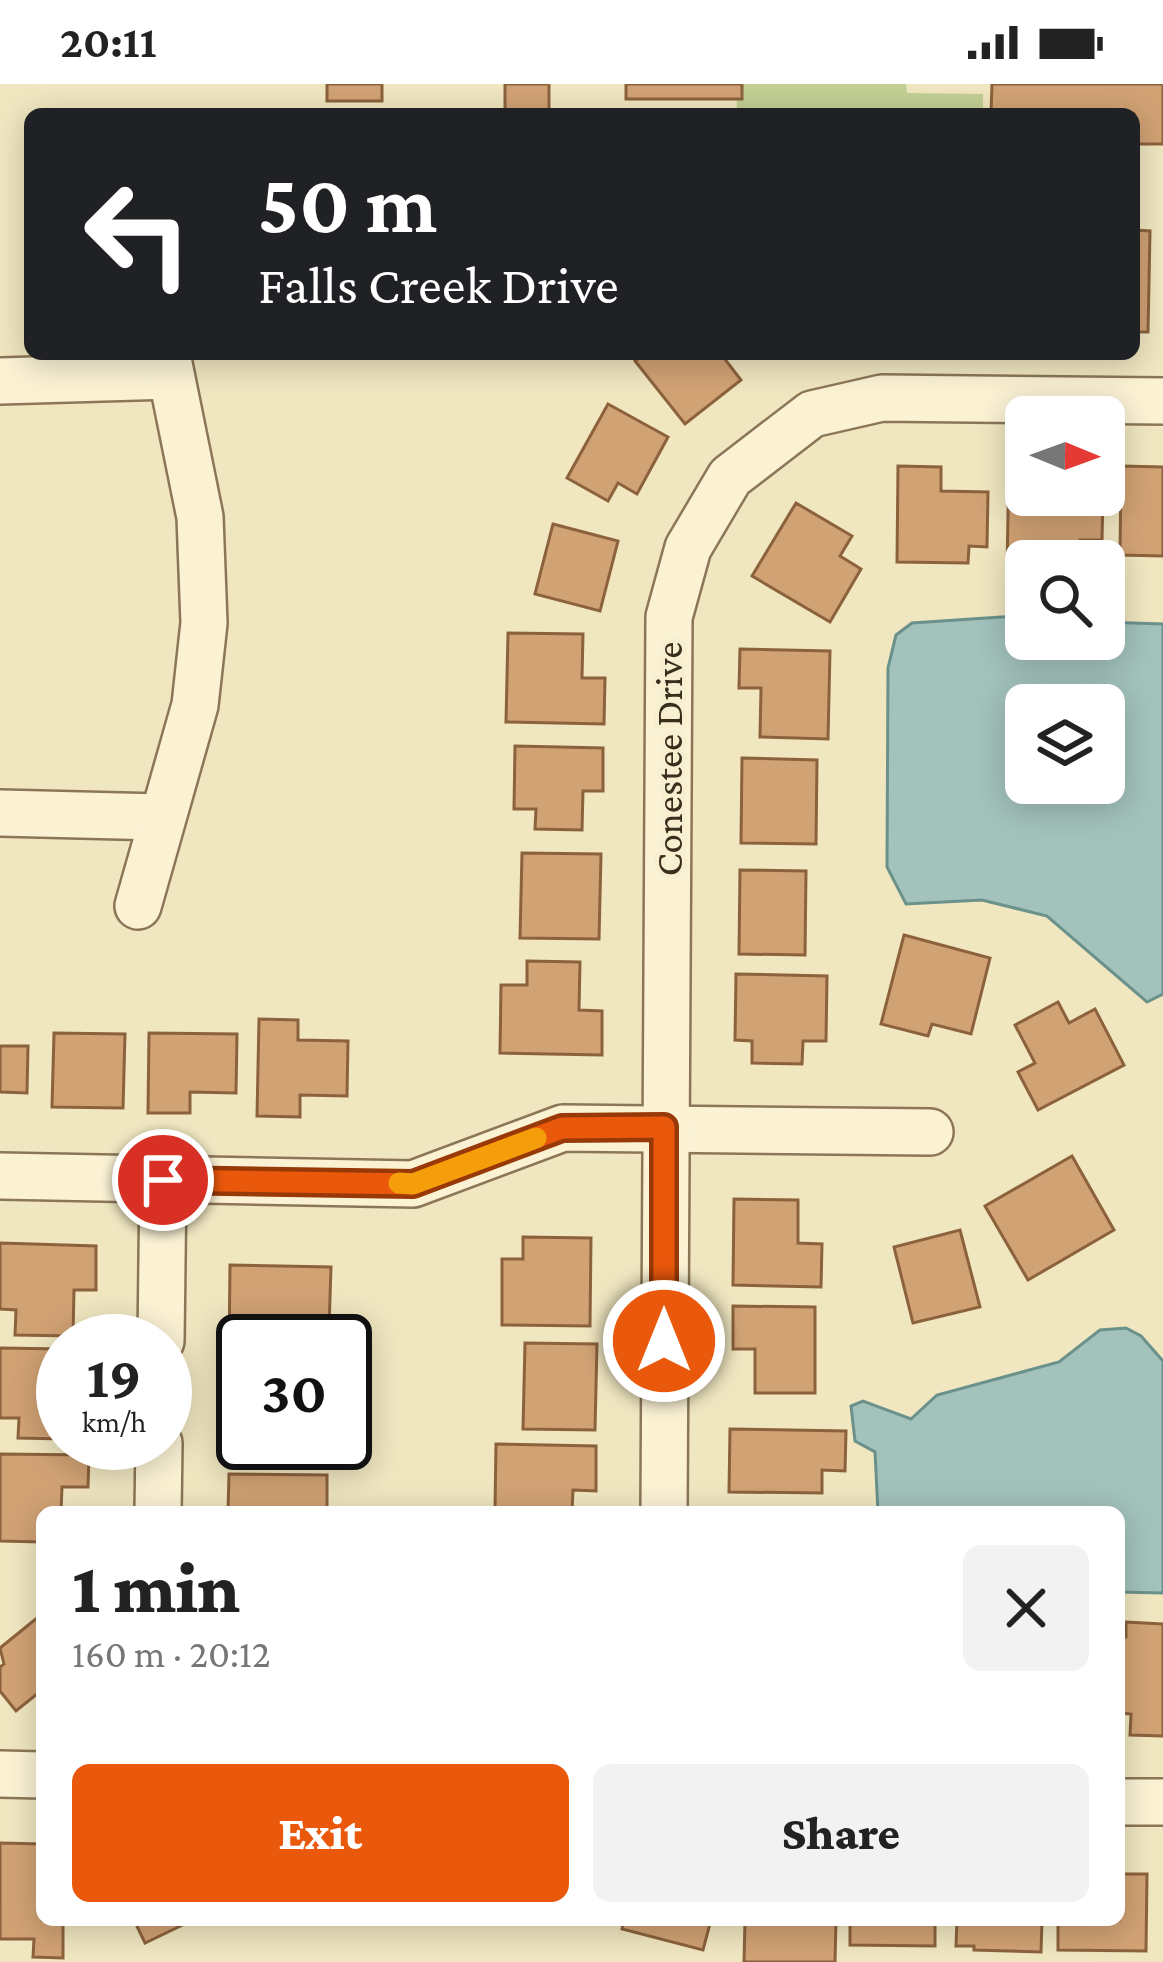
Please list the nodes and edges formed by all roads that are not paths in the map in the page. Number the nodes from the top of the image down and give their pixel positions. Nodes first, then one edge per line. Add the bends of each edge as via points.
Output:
1 (169, 365) edge
2 (0, 381) edge
3 (1163, 401) edge
4 (0, 813) edge
5 (161, 817) junction
6 (138, 906) dead end
7 (664, 1127) junction
8 (930, 1132) dead end
9 (0, 1176) edge
10 (163, 1180) junction
11 (161, 1314) edge
12 (159, 1470) edge
13 (158, 1506) edge
14 (664, 1506) edge
15 (0, 1774) edge
16 (36, 1774) edge
17 (1125, 1802) edge
18 (1163, 1802) edge

1 - 2 street
1 - 5 street via 200,517 203,623 195,705
3 - 7 street, Conestee Drive via 883,398 812,414 730,477 688,548 669,617
4 - 5 street
5 - 6 street
7 - 8 street
7 - 10 street via 562,1128 413,1184
7 - 14 street, Conestee Drive
9 - 10 street
10 - 11 street
12 - 13 street
15 - 16 street
17 - 18 street

